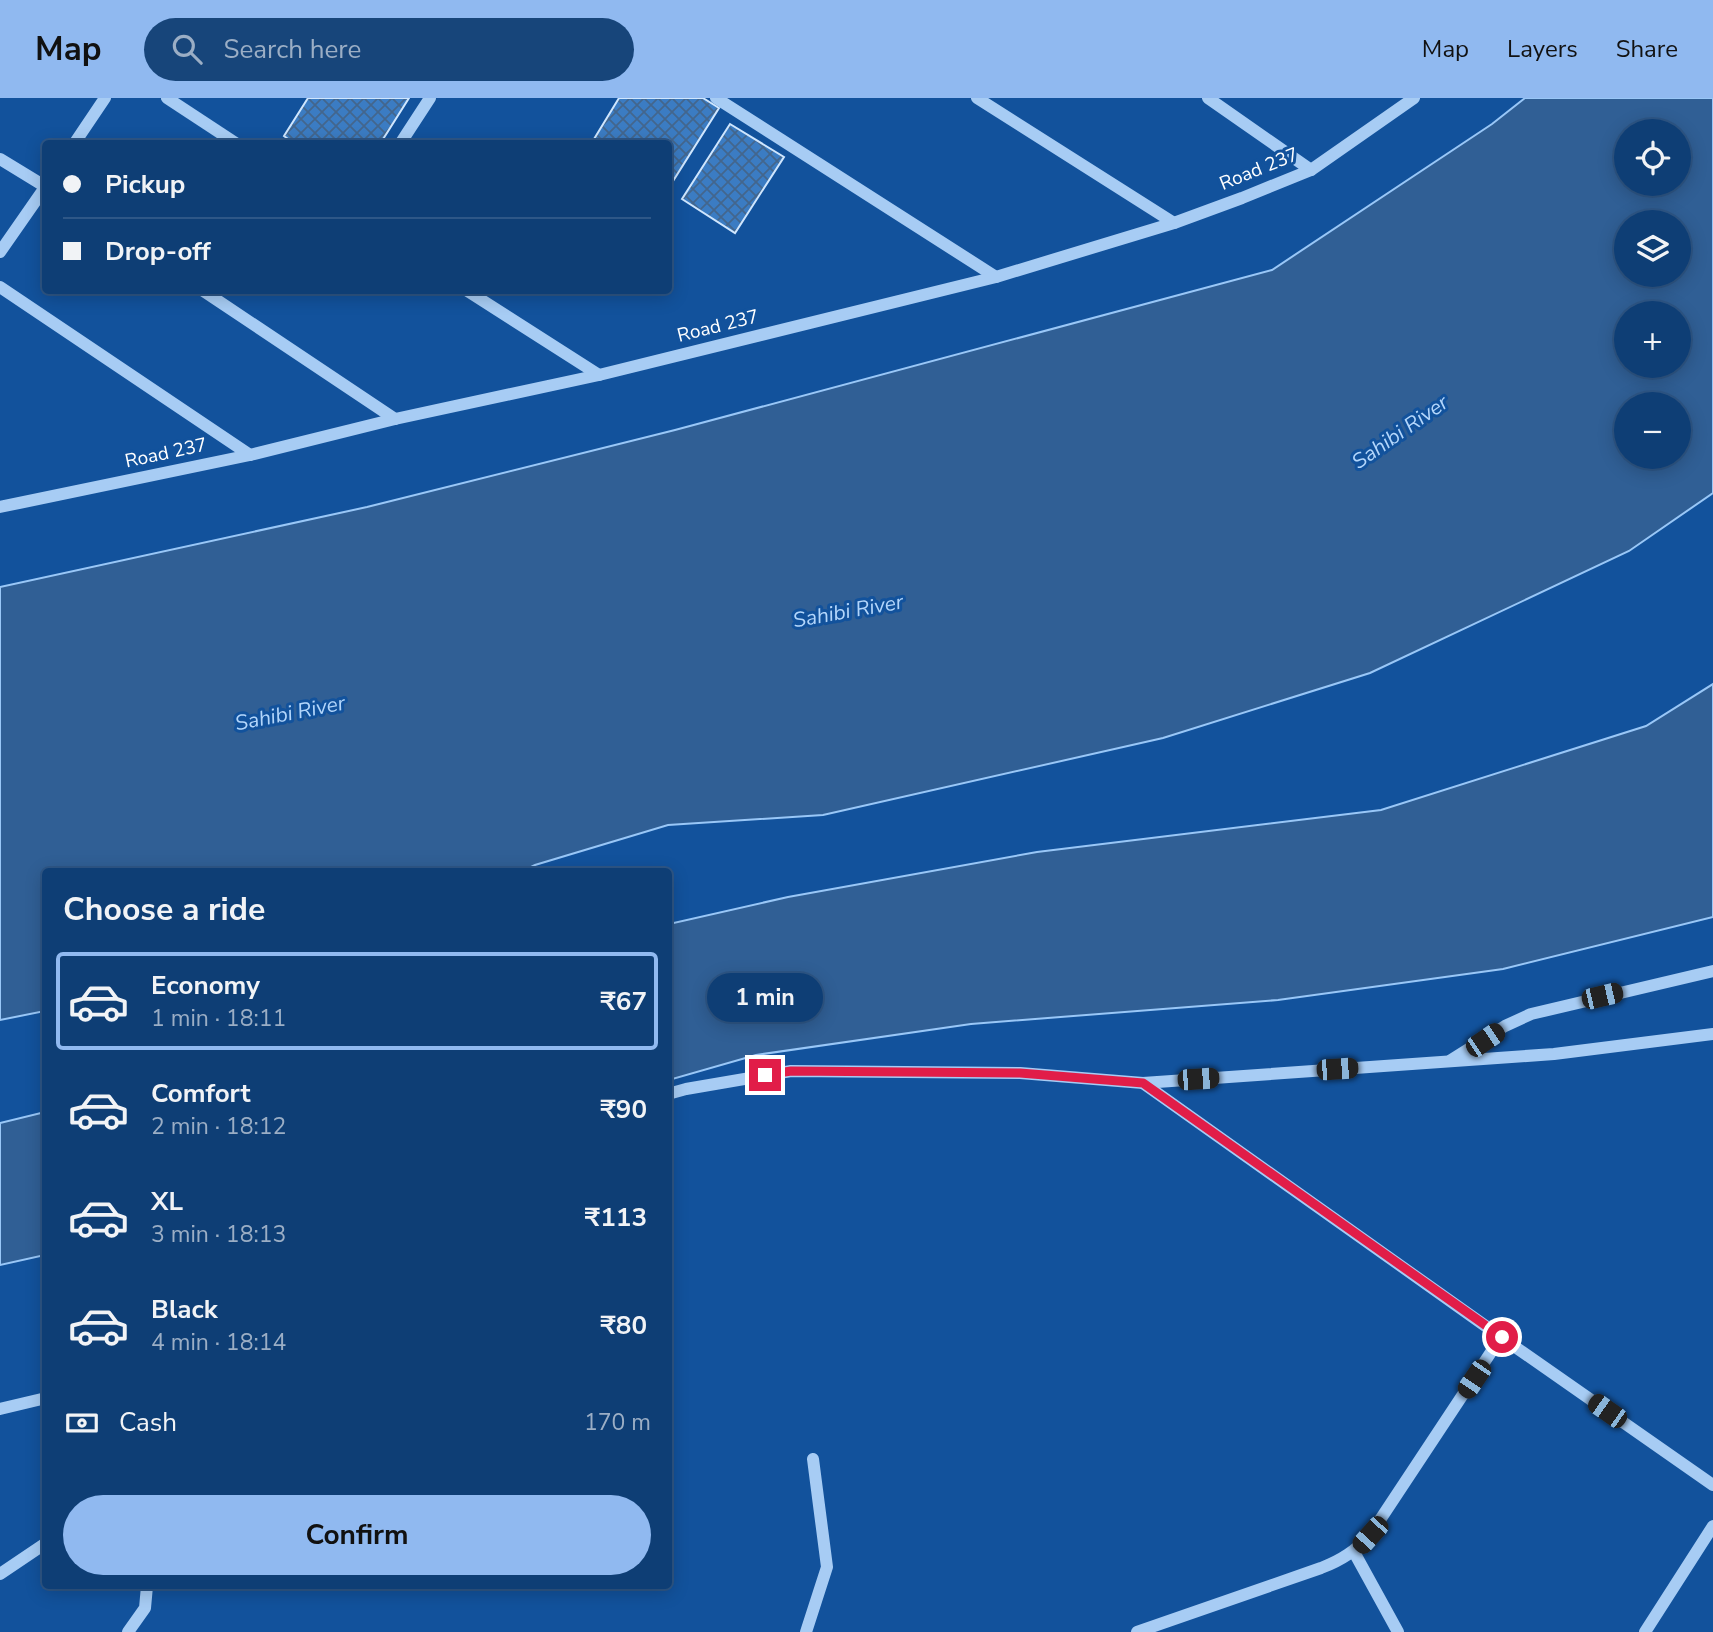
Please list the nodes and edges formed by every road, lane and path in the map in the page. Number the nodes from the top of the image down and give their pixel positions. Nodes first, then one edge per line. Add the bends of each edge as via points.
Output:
1 (105, 98) edge
2 (167, 98) edge
3 (430, 98) edge
4 (716, 98) edge
5 (977, 98) edge
6 (1208, 98) edge
7 (1414, 98) edge
8 (77, 140) edge
9 (231, 140) edge
10 (403, 140) edge
11 (0, 159) edge
12 (1311, 170) junction
13 (42, 184) edge
14 (42, 190) edge
15 (1174, 223) junction
16 (0, 252) edge
17 (996, 277) junction
18 (0, 287) edge
19 (208, 294) edge
20 (472, 294) edge
21 (599, 375) junction
22 (395, 419) junction
23 (250, 455) junction
24 (0, 507) edge
25 (1713, 971) edge
26 (1713, 1034) edge
27 (1448, 1062) junction
28 (1143, 1083) junction
29 (672, 1093) edge
30 (1502, 1337) junction
31 (42, 1399) edge
32 (0, 1409) edge
33 (813, 1459) dead end
34 (1713, 1485) edge
35 (1713, 1526) edge
36 (42, 1546) edge
37 (1354, 1552) junction
38 (0, 1574) edge
39 (147, 1589) edge
40 (128, 1632) edge
41 (806, 1632) edge
42 (1137, 1632) edge
43 (1398, 1632) edge
44 (1645, 1632) edge

1 - 8 street
2 - 9 street
3 - 10 street
4 - 17 street
5 - 15 street
6 - 12 street
7 - 12 street, Road 237
11 - 13 street
12 - 15 street, Road 237
14 - 16 street
15 - 17 street, Road 237
17 - 21 street, Road 237
18 - 23 street
19 - 22 street
20 - 21 street
21 - 22 street, Road 237
22 - 23 street, Road 237
23 - 24 street, Road 237
25 - 27 street via 1531,1014
26 - 27 street
27 - 28 street
28 - 29 street via 1020,1073 791,1071
28 - 30 street
30 - 34 street
30 - 37 street via 1370,1535
31 - 32 street
33 - 41 street via 827,1567
35 - 44 street
36 - 38 street
37 - 42 street via 1321,1568
37 - 43 street
39 - 40 street via 145,1608

